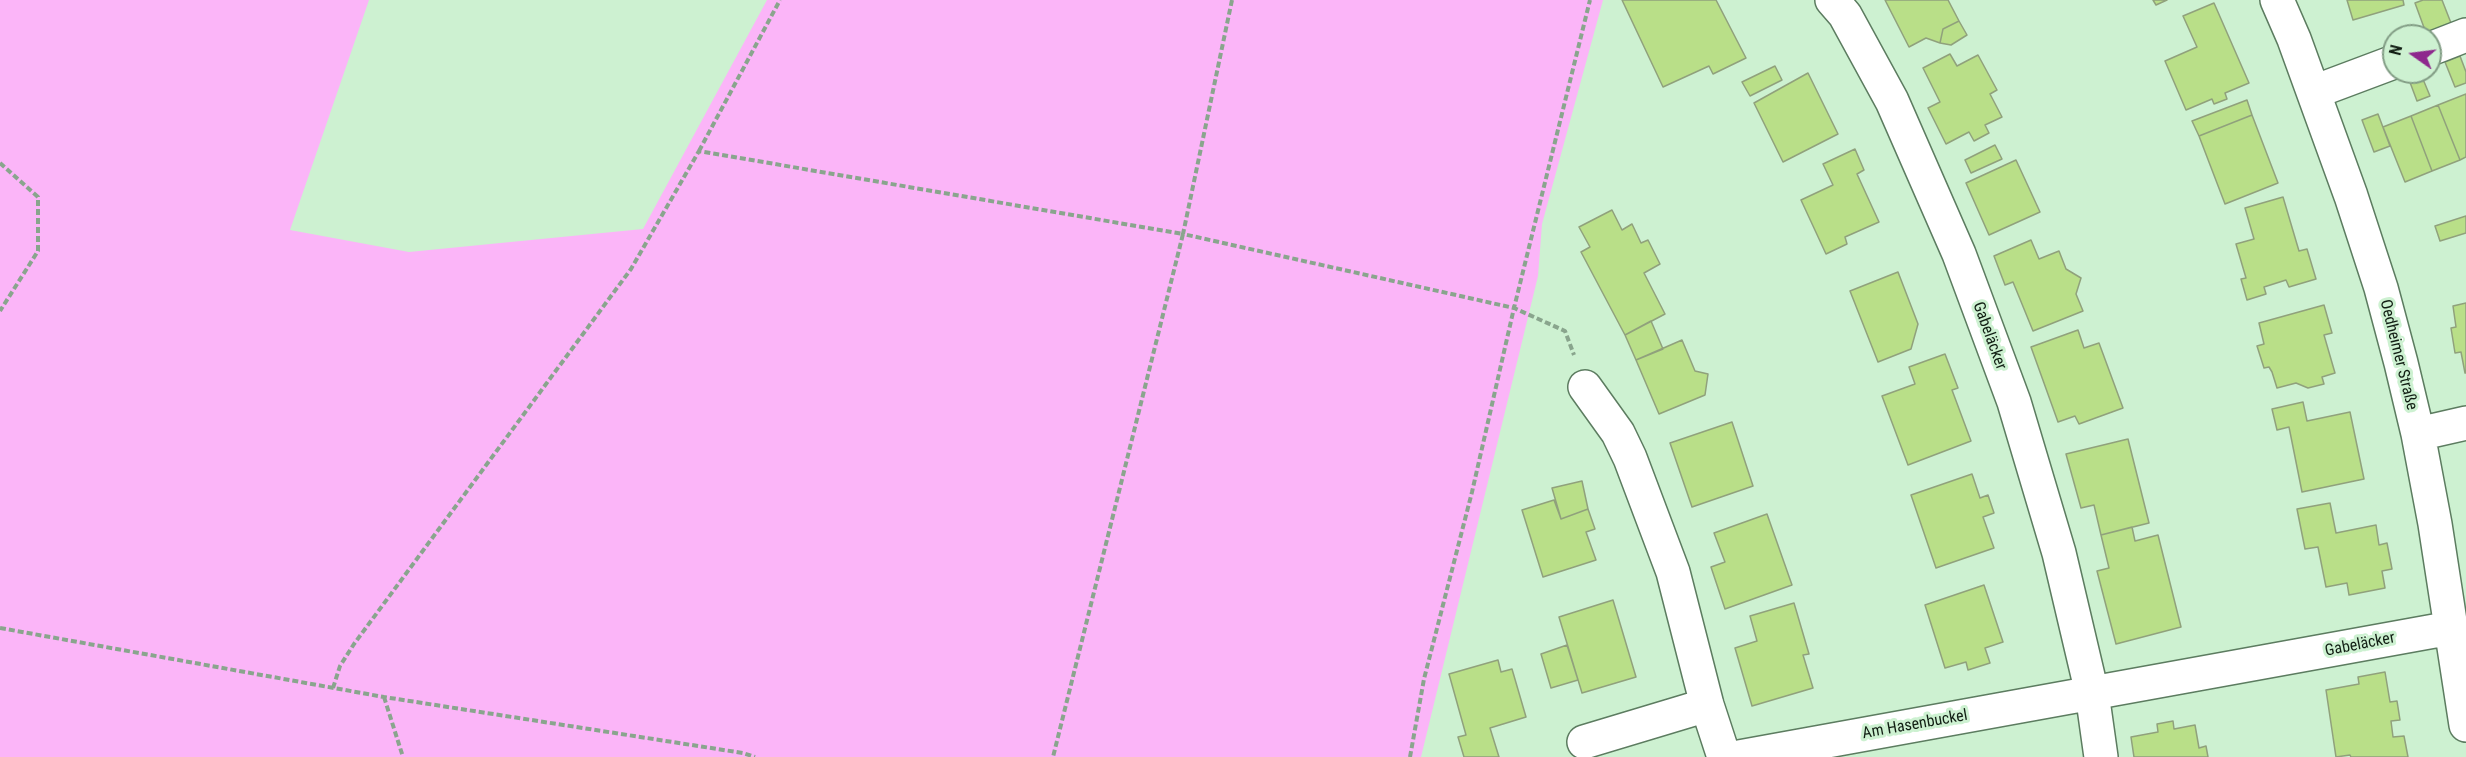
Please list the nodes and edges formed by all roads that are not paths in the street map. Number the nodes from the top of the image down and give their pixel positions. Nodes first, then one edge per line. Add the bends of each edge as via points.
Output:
1 (1832, 0) edge
2 (2277, 0) edge
3 (2466, 35) edge
4 (2442, 44) edge
5 (2382, 66) edge
6 (2314, 92) junction
7 (1585, 387) road end
8 (2466, 423) edge
9 (2418, 434) junction
10 (2451, 628) junction
11 (2092, 693) junction
12 (1707, 705) junction
13 (2466, 724) edge
14 (1584, 742) dead end
15 (1724, 757) edge
16 (1739, 757) edge
17 (2101, 757) edge

1 - 11 street, Gabeläcker via 1845,15 1892,101 1959,254 2014,402 2059,552
2 - 6 street, Oedheimer Straße
3 - 4 street
5 - 6 street
6 - 9 street, Oedheimer Straße via 2381,288
7 - 12 street via 1618,433 1630,458 1673,572
8 - 9 street
9 - 10 street, Oedheimer Straße
10 - 11 street, Gabeläcker
10 - 13 street, Oedheimer Straße
11 - 16 street, Am Hasenbuckel
11 - 17 street, Gabeläcker
12 - 14 street
12 - 15 street

